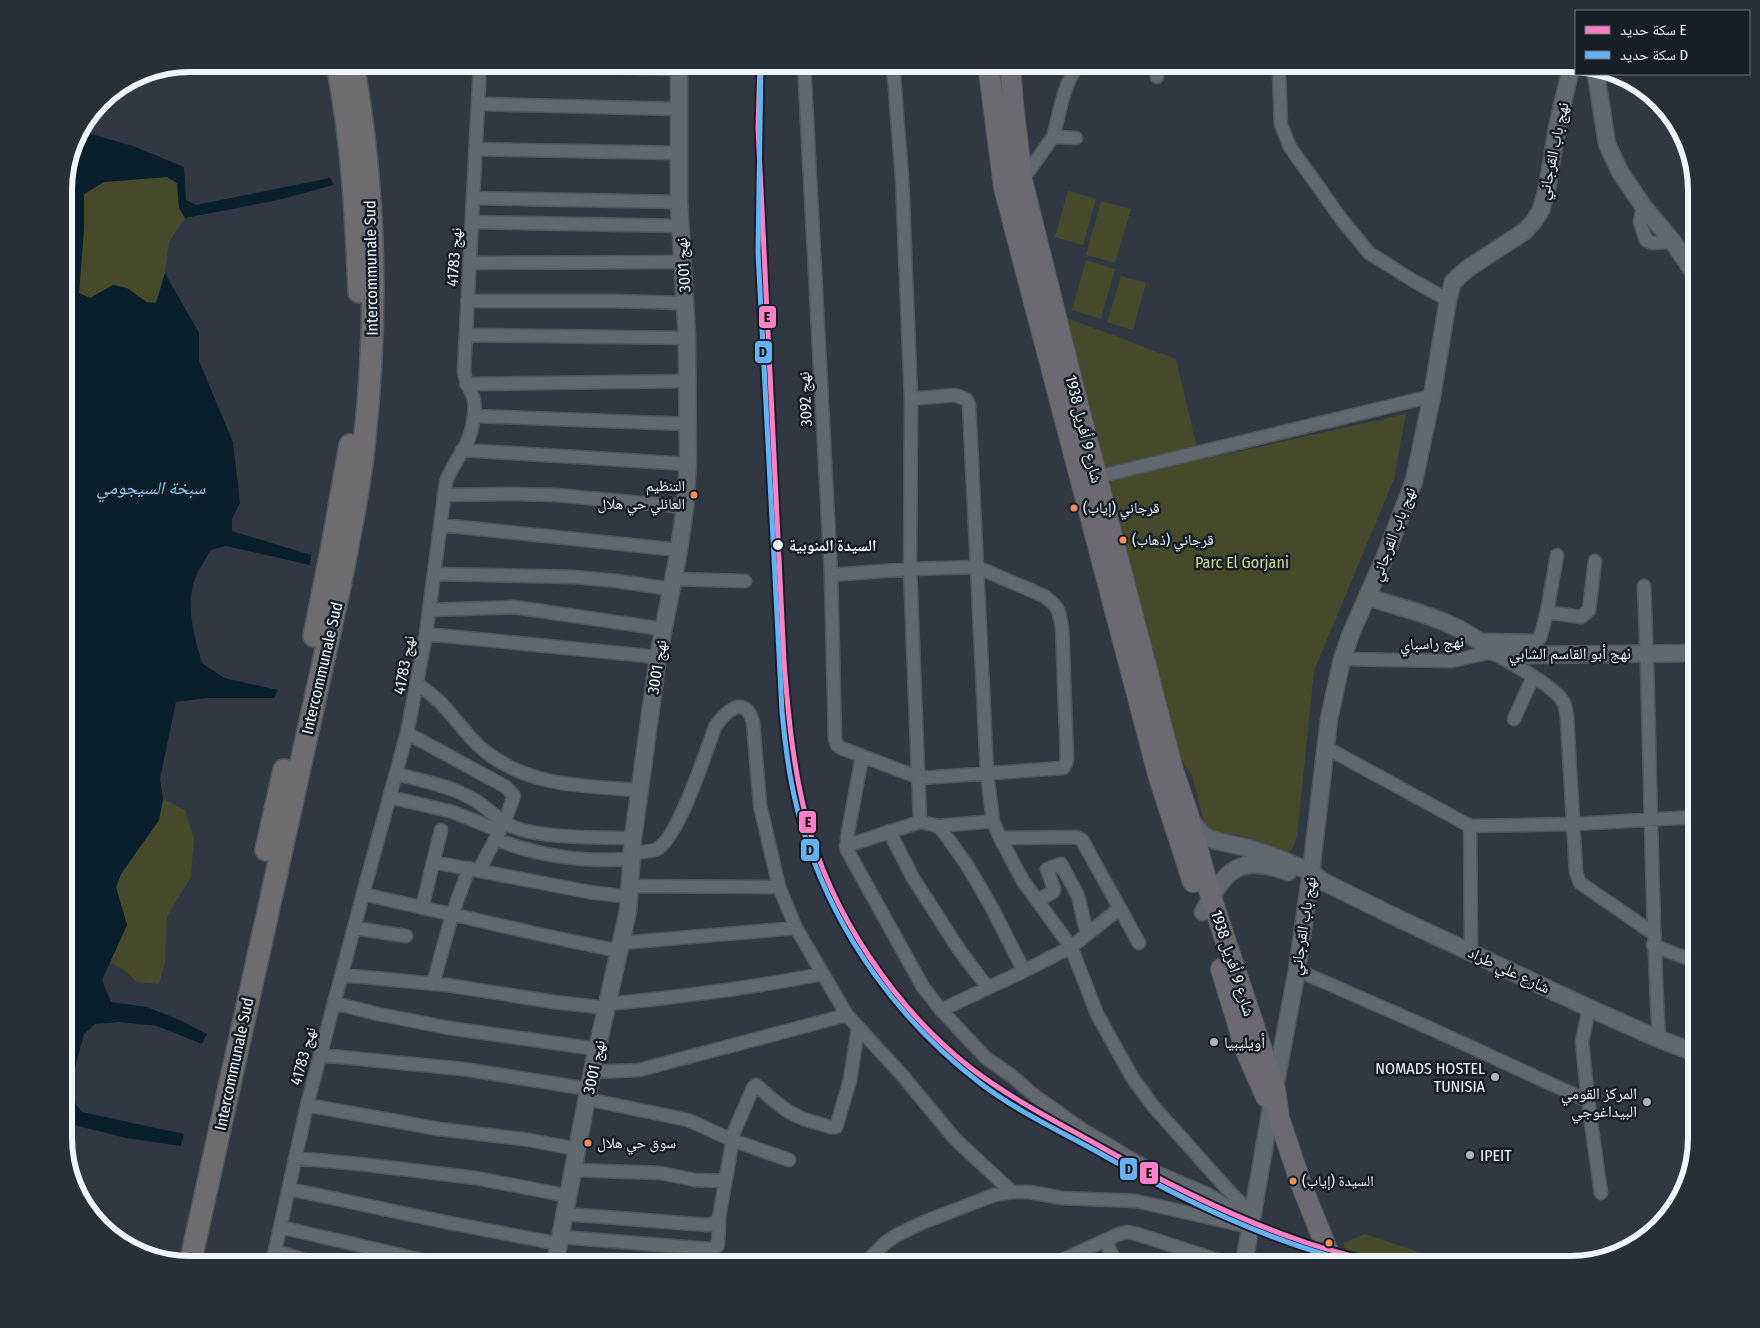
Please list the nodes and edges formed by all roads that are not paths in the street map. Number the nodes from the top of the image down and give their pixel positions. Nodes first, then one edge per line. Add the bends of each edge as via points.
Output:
1 (337, 72) edge
2 (354, 72) edge
3 (480, 72) edge
4 (679, 72) edge
5 (804, 72) edge
6 (894, 72) edge
7 (989, 72) edge
8 (1011, 72) edge
9 (1073, 72) edge
10 (1157, 72) edge
11 (1570, 72) edge
12 (1279, 74) dead end
13 (1596, 76) edge
14 (1157, 77) dead end
15 (478, 104) junction
16 (678, 109) junction
17 (1053, 137) junction
18 (1076, 138) dead end
19 (476, 149) junction
20 (678, 153) junction
21 (1022, 180) junction
22 (474, 198) junction
23 (680, 202) junction
24 (472, 222) junction
25 (681, 226) junction
26 (683, 262) junction
27 (469, 263) junction
28 (1688, 264) edge
29 (1448, 300) junction
30 (467, 301) junction
31 (686, 303) junction
32 (466, 335) junction
33 (687, 338) junction
34 (688, 381) junction
35 (466, 384) junction
36 (1432, 396) junction
37 (911, 399) junction
38 (474, 416) junction
39 (688, 424) junction
40 (462, 450) junction
41 (688, 464) junction
42 (1097, 477) junction
43 (444, 495) junction
44 (684, 507) junction
45 (440, 525) junction
46 (679, 550) junction
47 (1557, 555) dead end
48 (1595, 561) dead end
49 (977, 567) junction
50 (910, 569) junction
51 (435, 574) junction
52 (831, 575) junction
53 (745, 581) dead end
54 (672, 584) junction
55 (1644, 586) dead end
56 (1368, 598) junction
57 (430, 610) junction
58 (1547, 612) junction
59 (663, 629) junction
60 (426, 634) junction
61 (1480, 640) junction
62 (1492, 652) junction
63 (1688, 653) edge
64 (1647, 654) junction
65 (658, 656) junction
66 (1342, 659) junction
67 (1533, 677) junction
68 (418, 684) junction
69 (1514, 719) dead end
70 (408, 733) junction
71 (1325, 747) junction
72 (862, 757) junction
73 (987, 773) junction
74 (397, 774) junction
75 (920, 778) junction
76 (639, 790) junction
77 (390, 797) junction
78 (1188, 814) junction
79 (1688, 817) edge
80 (1650, 819) junction
81 (993, 821) junction
82 (920, 822) junction
83 (1573, 824) junction
84 (939, 826) junction
85 (1470, 826) junction
86 (441, 830) dead end
87 (500, 831) junction
88 (889, 831) junction
89 (1000, 838) junction
90 (846, 846) junction
91 (633, 850) junction
92 (433, 862) junction
93 (474, 869) junction
94 (1315, 878) junction
95 (779, 886) junction
96 (630, 892) junction
97 (362, 894) junction
98 (1038, 900) junction
99 (1207, 904) junction
100 (422, 908) junction
101 (1119, 909) junction
102 (452, 915) junction
103 (354, 928) junction
104 (796, 928) junction
105 (1087, 934) junction
106 (406, 936) dead end
107 (1653, 939) junction
108 (1139, 943) dead end
109 (620, 947) junction
110 (1071, 947) junction
111 (1471, 953) junction
112 (1688, 958) edge
113 (1297, 970) junction
114 (1024, 971) junction
115 (822, 974) junction
116 (342, 975) junction
117 (433, 984) junction
118 (988, 988) junction
119 (334, 1002) junction
120 (607, 1006) junction
121 (1589, 1008) junction
122 (941, 1010) junction
123 (847, 1015) junction
124 (858, 1028) junction
125 (1658, 1038) junction
126 (1282, 1043) junction
127 (597, 1049) junction
128 (1253, 1049) junction
129 (1688, 1050) edge
130 (320, 1055) junction
131 (592, 1072) junction
132 (588, 1094) junction
133 (1588, 1101) junction
134 (307, 1105) junction
135 (1275, 1105) junction
136 (732, 1140) junction
137 (577, 1149) junction
138 (296, 1158) junction
139 (789, 1160) dead end
140 (573, 1170) junction
141 (724, 1181) junction
142 (289, 1189) junction
143 (1012, 1192) junction
144 (1601, 1193) dead end
145 (569, 1196) junction
146 (565, 1214) junction
147 (1249, 1216) junction
148 (718, 1218) junction
149 (280, 1227) junction
150 (560, 1240) junction
151 (1105, 1240) junction
152 (275, 1251) junction
153 (178, 1254) edge
154 (192, 1256) edge
155 (274, 1256) edge
156 (291, 1256) edge
157 (405, 1256) edge
158 (557, 1256) edge
159 (872, 1256) edge
160 (1070, 1256) edge
161 (1112, 1256) edge
162 (1204, 1256) edge
163 (1245, 1256) edge
164 (1330, 1256) edge

1 - 153 highway, Intercommunale Sud via 356,203 359,321 350,445 315,630
2 - 154 highway, Intercommunale Sud via 372,226 373,316 359,484 339,591
3 - 15 street, نهج 41783
4 - 16 street, نهج 3001
5 - 52 street, نهج 3092
6 - 37 street via 902,178
7 - 99 main road, شارع 9 أفريل 1938 via 1004,188 1159,778
8 - 21 main road, شارع 9 أفريل 1938
9 - 17 street
10 - 14 street
11 - 29 street, نهج باب القرجاني via 1541,210 1525,231 1459,274
12 - 29 street via 1281,125 1290,147 1342,220 1369,253
13 - 28 street via 1607,144 1620,172
15 - 16 street
15 - 19 street, نهج 41783
16 - 20 street, نهج 3001
17 - 18 street
17 - 21 street
19 - 20 street
19 - 22 street, نهج 41783
20 - 23 street, نهج 3001
21 - 42 main road, شارع 9 أفريل 1938
22 - 23 street
22 - 24 street, نهج 41783
23 - 25 street, نهج 3001
24 - 25 street
24 - 27 street, نهج 41783
25 - 26 street, نهج 3001
26 - 27 street
26 - 31 street, نهج 3001
27 - 30 street, نهج 41783
29 - 36 street, نهج باب القرجاني
30 - 31 street
30 - 32 street, نهج 41783
31 - 33 street, نهج 3001
32 - 33 street
32 - 35 street, نهج 41783
33 - 34 street, نهج 3001
34 - 35 street
34 - 39 street, نهج 3001
35 - 38 street, نهج 41783 via 474,401
36 - 42 street
36 - 56 street, نهج باب القرجاني via 1414,481
37 - 49 street via 955,395 962,396 968,404
37 - 50 street
38 - 39 street
38 - 40 street, نهج 41783 via 469,439
39 - 41 street, نهج 3001
40 - 41 street
40 - 43 street, نهج 41783 via 449,473
41 - 44 street, نهج 3001
42 - 78 main road, شارع 9 أفريل 1938 via 1173,770
43 - 44 street via 556,495
43 - 45 street, نهج 41783
44 - 46 street, نهج 3001
45 - 46 street
45 - 51 street, نهج 41783
46 - 54 street, نهج 3001
47 - 58 street
48 - 58 street via 1588,613 1582,617
49 - 50 street
49 - 73 street
49 - 73 street via 1044,596 1058,608 1062,627 1066,764 1057,770
50 - 52 street
50 - 75 street
51 - 54 street via 575,577
51 - 57 street, نهج 41783
52 - 72 street, نهج 3092 via 833,732 837,745
53 - 54 street
54 - 59 street, نهج 3001
55 - 64 street
56 - 61 street, نهج أبو القاسم الشابي via 1438,619
56 - 66 street, نهج باب القرجاني
57 - 59 street via 514,607
57 - 60 street, نهج 41783
58 - 61 street via 1542,635 1536,641
59 - 65 street, نهج 3001
60 - 65 street
60 - 68 street, نهج 41783
61 - 62 street, نهج أبو القاسم الشابي
62 - 64 street, نهج أبو القاسم الشابي via 1527,655
62 - 66 street, نهج راسباي via 1451,661
62 - 67 street
63 - 64 street, نهج أبو القاسم الشابي
64 - 80 street
65 - 76 street, نهج 3001
66 - 71 street, نهج باب القرجاني
67 - 69 street
67 - 83 street via 1558,694 1565,704
68 - 70 street, نهج 41783
68 - 76 street via 485,751 515,770 532,777 578,786
70 - 74 street, نهج 41783
70 - 87 street via 512,792 514,796
71 - 85 street
71 - 94 street, نهج باب القرجاني
72 - 75 street
72 - 90 street
73 - 75 street
73 - 81 street
74 - 77 street, نهج 41783
74 - 87 street via 460,792 488,808
75 - 82 street
76 - 91 street, نهج 3001
77 - 87 street via 453,812
77 - 97 street, نهج 41783
78 - 94 street, شارع علي طراد via 1209,839 1265,853
78 - 99 main road, شارع 9 أفريل 1938
79 - 80 street
80 - 83 street
80 - 107 street
81 - 84 street
81 - 89 street
82 - 84 street
82 - 88 street
83 - 85 street
83 - 107 street via 1576,872 1580,883
84 - 114 street via 992,908
85 - 111 street
86 - 92 street
87 - 91 street via 524,830 590,837
87 - 91 street via 533,852 572,859 595,861
87 - 93 street
88 - 90 street
88 - 118 street via 913,878
89 - 98 street via 1023,881
89 - 101 street via 1076,837 1082,840
90 - 122 street via 923,987
91 - 95 street via 656,850 664,842 689,800 715,727 731,709 744,708 751,713 753,722 760,804
91 - 96 street, نهج 3001
92 - 93 street
92 - 100 street
93 - 96 street via 588,892
93 - 102 street
94 - 99 street, شارع علي طراد via 1254,863 1234,870
94 - 111 street, شارع علي طراد
94 - 113 street, نهج باب القرجاني
95 - 96 street
95 - 104 street
96 - 109 street, نهج 3001
97 - 100 street
97 - 103 street, نهج 41783
98 - 105 street via 1054,889 1047,869 1061,864 1078,896
98 - 110 street
99 - 128 main road, شارع 9 أفريل 1938
100 - 102 street
101 - 105 street
101 - 108 street
102 - 109 street via 572,942
102 - 117 street
103 - 106 street
103 - 116 street, نهج 41783
104 - 109 street
104 - 115 street
105 - 110 street
107 - 112 street
107 - 125 street
109 - 120 street, نهج 3001
110 - 114 street
110 - 147 street via 1098,1014 1132,1076 1153,1106
111 - 121 street, شارع علي طراد
113 - 126 street, نهج باب القرجاني
113 - 133 street
114 - 118 street
115 - 120 street
115 - 123 street
116 - 117 street
116 - 119 street, نهج 41783
117 - 120 street via 554,1002
118 - 122 street
119 - 127 street via 449,1028
119 - 130 street, نهج 41783
120 - 127 street, نهج 3001
121 - 125 street, شارع علي طراد
121 - 133 street via 1582,1042
122 - 147 street via 986,1058 1083,1130 1153,1171
123 - 124 street
123 - 131 street via 639,1070
124 - 136 street via 850,1080 836,1127 794,1116 754,1085
124 - 143 street via 955,1139
125 - 129 street, شارع علي طراد
126 - 128 street via 1272,1052
126 - 135 street, نهج باب القرجاني
127 - 131 street, نهج 3001
128 - 135 main road, شارع 9 أفريل 1938
130 - 132 street via 463,1069
130 - 134 street, نهج 41783
131 - 132 street, نهج 3001
132 - 136 street via 688,1120
132 - 137 street, نهج 3001
133 - 144 street
134 - 137 street via 438,1129
134 - 138 street, نهج 41783
135 - 147 street, نهج باب القرجاني
135 - 164 main road, شارع 9 أفريل 1938 via 1301,1184
136 - 139 street
136 - 141 street
137 - 140 street, نهج 3001
138 - 142 street, نهج 41783
138 - 145 street via 476,1178
140 - 141 street via 661,1173 700,1181
140 - 145 street, نهج 3001
141 - 148 street
142 - 149 street, نهج 41783
142 - 150 street via 450,1223
143 - 147 street via 1136,1201
143 - 159 street via 994,1195 924,1222 897,1235
145 - 146 street, نهج 3001
146 - 148 street via 708,1225
146 - 150 street, نهج 3001
147 - 163 street, نهج باب القرجاني
148 - 150 street via 718,1245 710,1249
149 - 152 street, نهج 41783
149 - 157 street
150 - 158 street, نهج 3001
151 - 160 street
151 - 161 street
151 - 162 street via 1127,1232
152 - 155 street, نهج 41783
152 - 156 street

